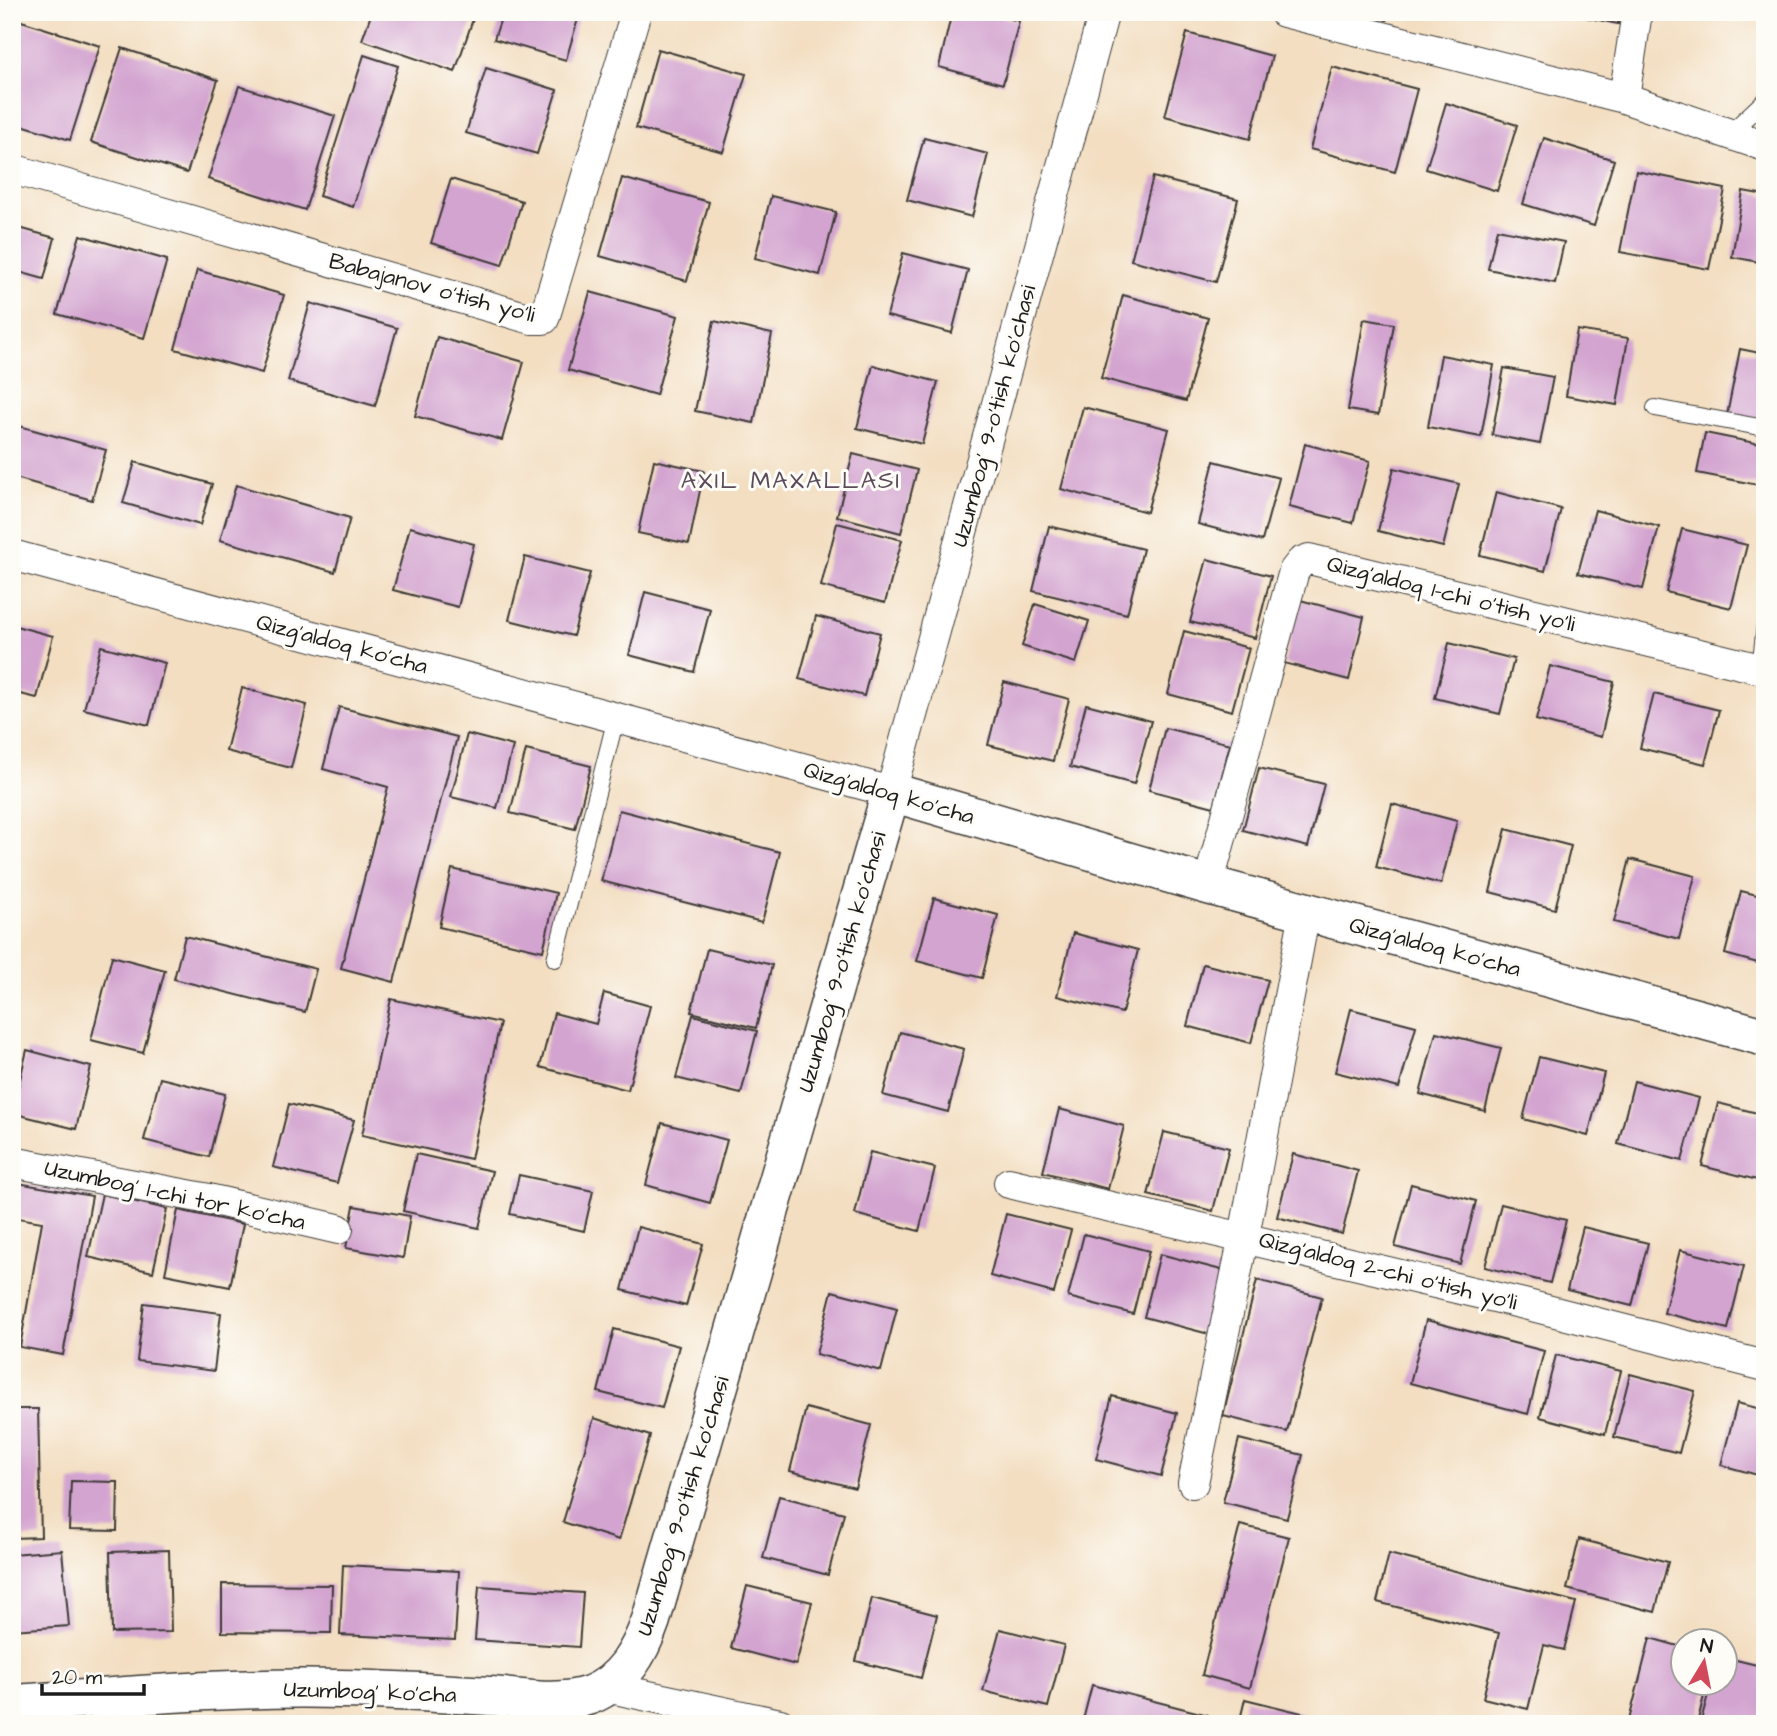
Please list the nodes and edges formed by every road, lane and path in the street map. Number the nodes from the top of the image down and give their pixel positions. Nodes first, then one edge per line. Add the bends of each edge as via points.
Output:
1 (636, 12) edge
2 (1104, 12) edge
3 (1284, 12) edge
4 (1637, 12) edge
5 (1624, 98) junction
6 (1765, 100) edge
7 (1730, 133) junction
8 (1765, 146) edge
9 (12, 169) edge
10 (1655, 408) dead end
11 (1765, 428) edge
12 (12, 555) edge
13 (1765, 625) edge
14 (1763, 670) edge
15 (616, 718) junction
16 (891, 792) junction
17 (1208, 886) junction
18 (1305, 912) junction
19 (555, 959) dead end
20 (1765, 1037) edge
21 (12, 1162) edge
22 (1009, 1183) dead end
23 (338, 1229) dead end
24 (1244, 1236) junction
25 (1765, 1366) edge
26 (1193, 1483) dead end
27 (606, 1687) junction
28 (559, 1701) joint
29 (12, 1704) edge
30 (780, 1724) edge

1 - 9 street, Babajanov o'tish yo'li via 544,319
2 - 16 street, Uzumbog' 9-o'tish ko'chasi
3 - 5 street
4 - 5 street
5 - 7 street
6 - 7 lane
7 - 8 street
10 - 11 lane
12 - 15 street, Qizg'aldoq ko'cha
13 - 14 lane
14 - 17 street, Qizg'aldoq 1-chi o'tish yo'li via 1309,559 1301,562 1294,571
15 - 16 street, Qizg'aldoq ko'cha
15 - 19 lane
16 - 17 street, Qizg'aldoq ko'cha
16 - 27 street, Uzumbog' 9-o'tish ko'chasi via 652,1620 630,1665
17 - 18 street, Qizg'aldoq ko'cha
18 - 20 street, Qizg'aldoq ko'cha
18 - 24 street
21 - 23 street, Uzumbog' 1-chi tor ko'cha
22 - 24 street, Qizg'aldoq 2-chi o'tish yo'li
24 - 25 street, Qizg'aldoq 2-chi o'tish yo'li
24 - 26 street
27 - 28 street, Uzumbog' 9-o'tish ko'chasi
27 - 30 street
28 - 29 street, Uzumbog' ko'cha via 268,1688

